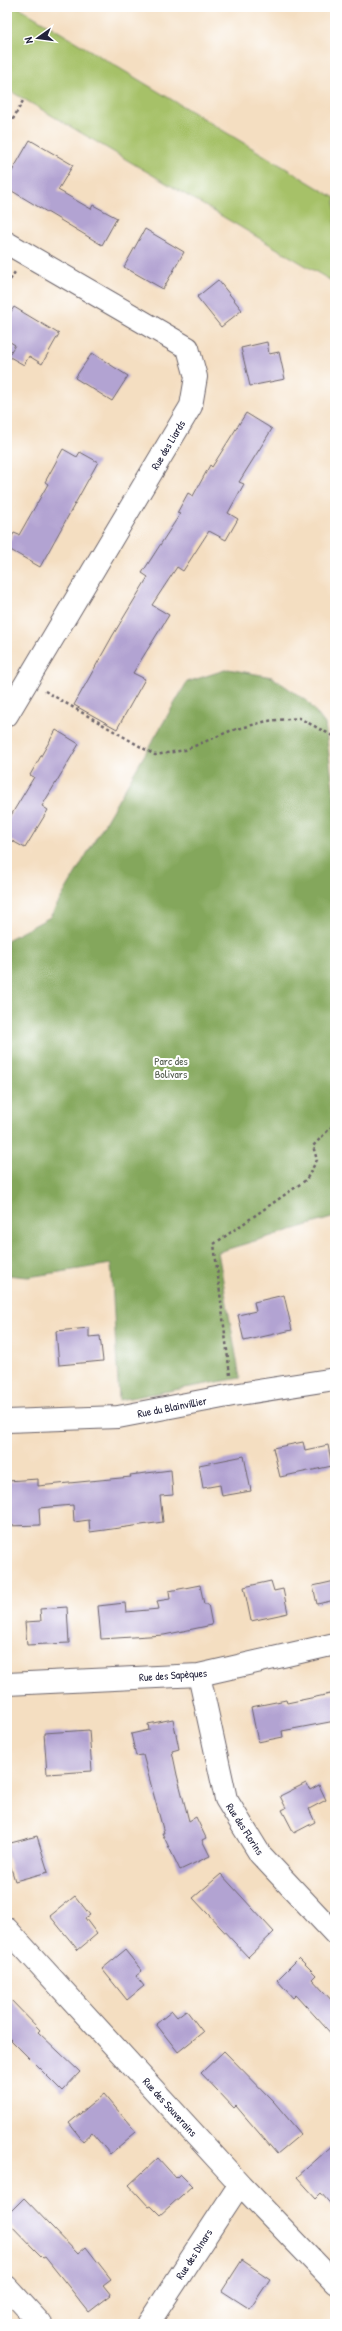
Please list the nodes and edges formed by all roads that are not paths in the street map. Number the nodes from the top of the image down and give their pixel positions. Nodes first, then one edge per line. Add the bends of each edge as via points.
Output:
1 (7, 243) edge
2 (7, 715) edge
3 (335, 1379) edge
4 (7, 1421) edge
5 (335, 1644) edge
6 (199, 1675) junction
7 (7, 1684) edge
8 (7, 1929) edge
9 (335, 1934) edge
10 (240, 2184) junction
11 (335, 2283) edge
12 (7, 2287) edge
13 (42, 2324) edge
14 (148, 2324) edge

1 - 2 street, Rue des Liards via 188,348 196,377 191,406
3 - 4 street, Rue du Blainvillier via 118,1417
5 - 6 street, Rue des Sapèques
6 - 7 street, Rue des Sapèques
6 - 9 street, Rue des Florins via 226,1799 260,1854
8 - 10 street, Rue des Souverains
10 - 11 street, Rue des Souverains
10 - 14 street, Rue des Dinars
12 - 13 street

